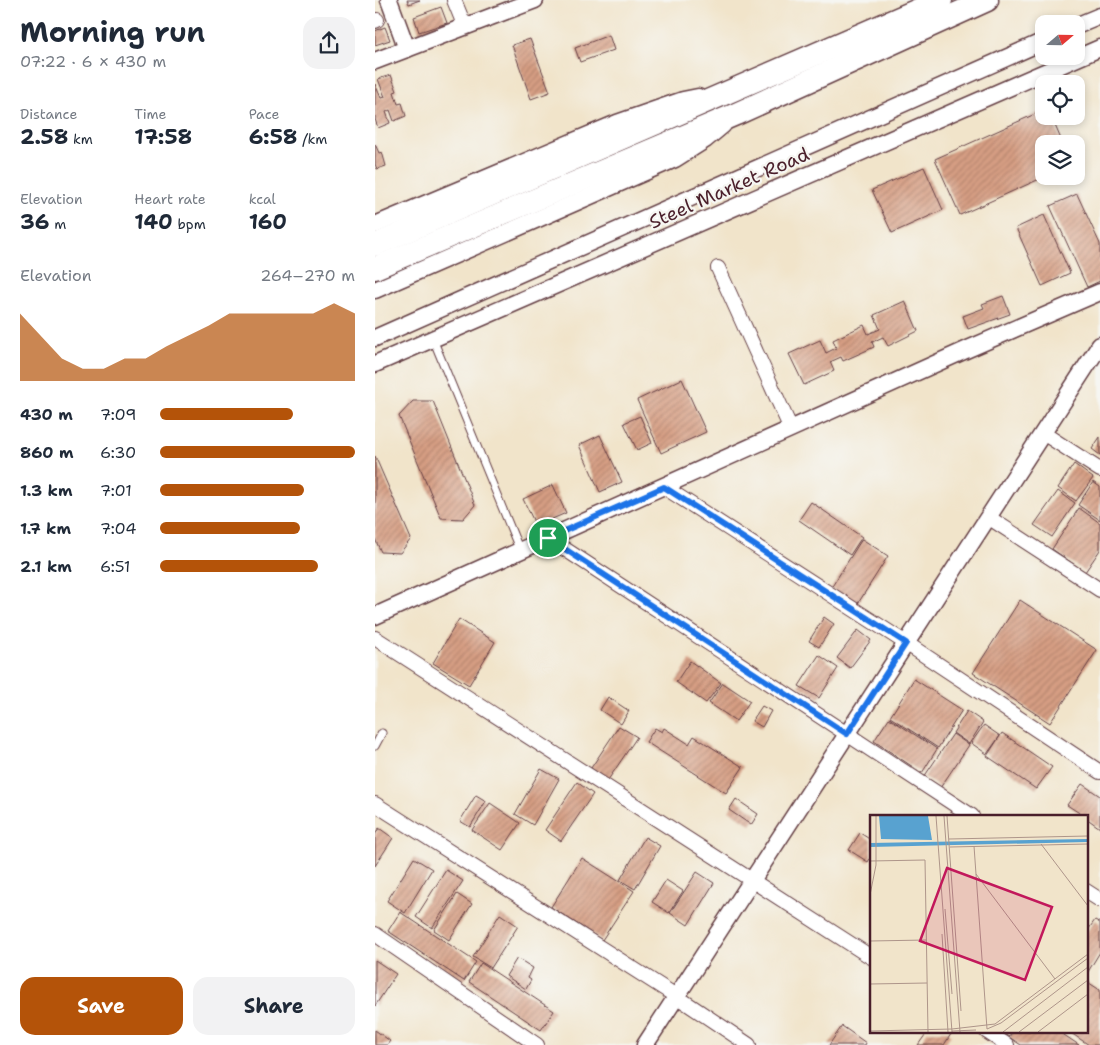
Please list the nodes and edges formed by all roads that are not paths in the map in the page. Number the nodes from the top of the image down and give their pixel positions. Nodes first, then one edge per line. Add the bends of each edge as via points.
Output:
1 (389, 0) edge
2 (454, 0) edge
3 (535, 0) edge
4 (941, 0) edge
5 (987, 0) edge
6 (1100, 16) edge
7 (1085, 22) edge
8 (465, 27) junction
9 (1035, 45) edge
10 (1100, 48) edge
11 (407, 49) junction
12 (375, 61) edge
13 (732, 90) junction
14 (736, 114) junction
15 (683, 201) junction
16 (375, 225) edge
17 (694, 225) junction
18 (375, 245) edge
19 (375, 268) edge
20 (718, 268) dead end
21 (375, 290) edge
22 (1100, 292) edge
23 (375, 338) edge
24 (433, 339) junction
25 (1100, 345) edge
26 (375, 364) edge
27 (791, 429) junction
28 (1043, 434) junction
29 (1100, 470) edge
30 (664, 487) junction
31 (988, 517) junction
32 (548, 538) junction
33 (520, 551) junction
34 (1100, 590) edge
35 (375, 616) edge
36 (375, 638) edge
37 (906, 643) junction
38 (382, 733) dead end
39 (847, 734) junction
40 (375, 746) edge
41 (1100, 772) edge
42 (375, 804) edge
43 (969, 815) edge
44 (752, 880) junction
45 (1087, 892) edge
46 (1100, 900) edge
47 (375, 934) edge
48 (870, 956) edge
49 (676, 996) junction
50 (988, 1032) edge
51 (537, 1045) edge
52 (645, 1045) edge
53 (749, 1045) edge
54 (1007, 1045) edge

1 - 11 street
2 - 8 street
3 - 8 street
4 - 13 highway
5 - 14 highway
6 - 7 street
8 - 11 street
9 - 15 street, Steel Market Road
10 - 17 street, Steel Market Road
11 - 12 street
13 - 16 street via 683,100 617,122
13 - 18 highway
14 - 19 highway
14 - 21 street via 675,160
15 - 17 street
15 - 23 street, Steel Market Road
17 - 24 street, Steel Market Road
20 - 27 street
22 - 27 street
24 - 26 street, Steel Market Road
24 - 33 lane
25 - 28 street
27 - 30 street
28 - 29 street
28 - 31 street
30 - 32 street
30 - 37 street
31 - 34 street
31 - 37 street
32 - 33 street
32 - 39 street
33 - 35 street
36 - 44 street
37 - 39 street
37 - 41 street
38 - 40 lane
39 - 43 street
39 - 44 street
42 - 49 street
44 - 48 street
44 - 49 street
45 - 46 street
47 - 51 street
49 - 52 street
49 - 53 street
50 - 54 street

